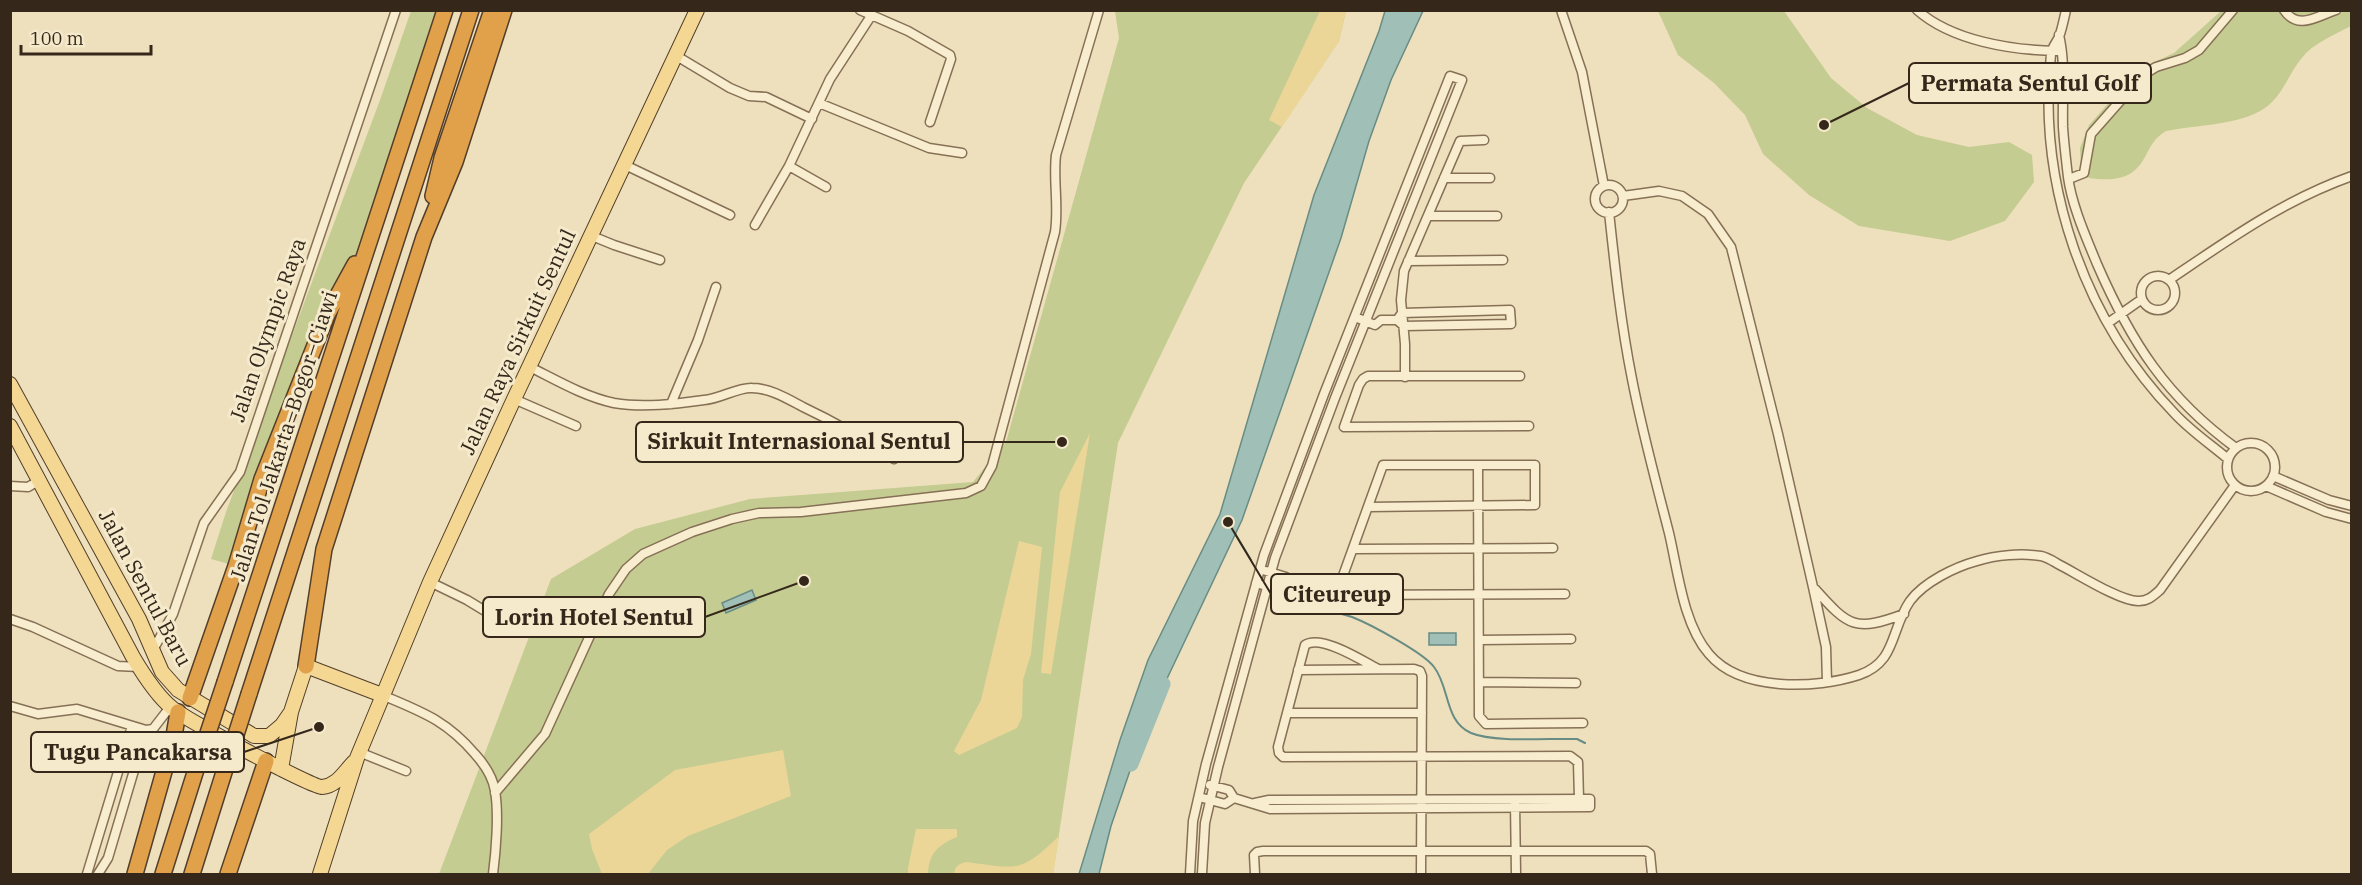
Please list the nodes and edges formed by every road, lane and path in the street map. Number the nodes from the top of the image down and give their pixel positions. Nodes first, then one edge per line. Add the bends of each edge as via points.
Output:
1 (396, 10) edge
2 (445, 10) edge
3 (471, 10) edge
4 (492, 10) edge
5 (504, 10) edge
6 (697, 10) edge
7 (860, 10) edge
8 (1099, 10) edge
9 (1561, 10) edge
10 (1917, 10) edge
11 (1930, 10) edge
12 (2066, 10) edge
13 (2232, 10) edge
14 (2284, 10) edge
15 (2336, 10) edge
16 (871, 16) junction
17 (1931, 22) junction
18 (2060, 35) junction
19 (2052, 50) junction
20 (2063, 51) junction
21 (675, 55) junction
22 (819, 104) junction
23 (812, 119) junction
24 (930, 122) dead end
25 (1484, 140) dead end
26 (962, 153) dead end
27 (625, 165) junction
28 (789, 166) junction
29 (2352, 176) edge
30 (1444, 178) junction
31 (1490, 178) dead end
32 (2068, 179) junction
33 (1604, 186) junction
34 (826, 187) dead end
35 (1623, 196) junction
36 (1609, 212) junction
37 (730, 215) dead end
38 (1428, 216) junction
39 (1497, 216) dead end
40 (755, 225) dead end
41 (374, 230) junction
42 (592, 236) junction
43 (424, 237) junction
44 (660, 260) dead end
45 (1503, 260) dead end
46 (1408, 261) junction
47 (2169, 280) junction
48 (716, 287) dead end
49 (2142, 299) junction
50 (1360, 304) junction
51 (1371, 309) junction
52 (2120, 315) junction
53 (1355, 317) junction
54 (1382, 320) junction
55 (1401, 320) junction
56 (1366, 321) junction
57 (2108, 323) junction
58 (530, 367) junction
59 (1520, 376) dead end
60 (1405, 377) junction
61 (10, 384) edge
62 (513, 399) junction
63 (671, 404) junction
64 (10, 426) edge
65 (576, 426) dead end
66 (1529, 426) dead end
67 (2236, 448) junction
68 (894, 459) dead end
69 (2228, 459) junction
70 (1478, 465) junction
71 (2273, 476) junction
72 (40, 480) junction
73 (2235, 485) junction
74 (10, 486) edge
75 (2266, 486) junction
76 (1478, 506) junction
77 (2352, 506) edge
78 (1368, 507) junction
79 (2352, 519) edge
80 (1553, 548) dead end
81 (1353, 549) junction
82 (1478, 549) junction
83 (1260, 569) junction
84 (1271, 572) junction
85 (430, 582) junction
86 (1256, 583) junction
87 (1267, 587) junction
88 (1292, 587) junction
89 (1814, 588) junction
90 (1478, 594) junction
91 (1565, 594) dead end
92 (1336, 595) junction
93 (1904, 614) junction
94 (495, 617) dead end
95 (10, 619) edge
96 (1571, 639) dead end
97 (1479, 640) junction
98 (153, 651) junction
99 (306, 666) junction
100 (139, 667) junction
101 (1377, 669) junction
102 (1298, 670) junction
103 (1479, 682) junction
104 (1827, 682) junction
105 (1576, 683) dead end
106 (382, 695) junction
107 (190, 698) junction
108 (10, 706) edge
109 (174, 710) junction
110 (291, 712) junction
111 (1287, 713) junction
112 (1422, 713) junction
113 (1583, 723) dead end
114 (132, 726) junction
115 (147, 730) junction
116 (358, 755) junction
117 (1421, 756) junction
118 (266, 761) junction
119 (281, 768) junction
120 (406, 771) dead end
121 (1202, 783) junction
122 (1214, 785) junction
123 (495, 793) junction
124 (1199, 798) junction
125 (1234, 798) junction
126 (1579, 799) junction
127 (1210, 800) junction
128 (1421, 803) junction
129 (1515, 803) junction
130 (1421, 851) junction
131 (1516, 851) junction
132 (87, 874) edge
133 (98, 874) edge
134 (135, 874) edge
135 (163, 874) edge
136 (192, 874) edge
137 (228, 874) edge
138 (320, 874) edge
139 (493, 874) edge
140 (1190, 874) edge
141 (1202, 874) edge
142 (1255, 874) edge
143 (1421, 874) edge
144 (1516, 874) edge
145 (1652, 874) edge

1 - 98 street, Jalan Olympic Raya via 240,472 204,523 173,614
2 - 41 highway, Jalan Tol Jakarta–Bogor–Ciawi
3 - 136 highway, bridge
4 - 43 highway via 442,158
5 - 43 highway via 455,162
6 - 21 main road, Jalan Raya Sirkuit Sentul
7 - 16 street
8 - 123 street via 1056,155 1055,232 992,466 981,486 966,493 801,512 759,513 692,532 643,554 626,568 609,594 544,734
9 - 33 street via 1582,72
10 - 17 street
11 - 17 street
12 - 18 street
13 - 32 street via 2199,50 2143,75 2091,134 2084,172
14 - 15 street via 2289,18 2313,21
16 - 22 street
16 - 24 street via 950,55
17 - 19 street via 1984,42
18 - 19 street
18 - 20 street
19 - 20 street
19 - 57 street via 2049,120 2056,182 2076,254
20 - 32 street
21 - 23 street via 730,88 749,96 766,97
21 - 27 main road, Jalan Raya Sirkuit Sentul
22 - 23 street
22 - 26 street via 929,148
23 - 28 street
25 - 30 street via 1460,141
27 - 37 street
27 - 42 main road, Jalan Raya Sirkuit Sentul
28 - 34 street
28 - 40 street
29 - 47 street via 2309,192 2266,215
30 - 31 street
30 - 38 street
32 - 52 street via 2088,240
33 - 35 street via 1614,185
33 - 36 street via 1596,193 1596,204
35 - 36 street via 1622,206
35 - 89 street via 1659,191 1682,196 1708,214 1726,238 1736,261
36 - 104 street via 1618,301 1632,382 1689,619 1710,656 1738,675 1788,684
38 - 39 street
38 - 46 street
41 - 107 highway via 327,315 262,479
41 - 135 highway, Jalan Tol Jakarta–Bogor–Ciawi, bridge
42 - 44 street
42 - 58 main road, Jalan Raya Sirkuit Sentul
43 - 99 highway via 324,549
45 - 46 street
46 - 55 street via 1401,285
47 - 49 street via 2162,276 2148,279
47 - 49 street via 2175,290 2168,307 2150,308
48 - 63 street
49 - 52 street
50 - 51 street
50 - 51 street via 1449,76 1462,80
50 - 53 street
51 - 54 street via 1379,312
51 - 56 street
52 - 57 street
52 - 67 street via 2165,383 2206,425
53 - 56 street
53 - 83 street
54 - 55 street
54 - 56 street via 1375,325
55 - 55 street via 1510,310 1511,324
55 - 60 street
56 - 84 street
57 - 69 street via 2174,413
58 - 62 main road, Jalan Raya Sirkuit Sentul
58 - 63 street via 612,403
59 - 60 street
60 - 66 street via 1363,379 1344,427
61 - 98 main road, Jalan Sentul Baru
62 - 65 street
62 - 85 main road, Jalan Raya Sirkuit Sentul
63 - 68 street via 712,399 752,387 781,395 825,416
64 - 72 main road, Jalan Sentul Baru
67 - 69 street
67 - 71 street via 2250,442 2265,447 2274,460
69 - 73 street via 2226,468
70 - 76 street
70 - 76 street via 1535,465 1535,505
70 - 78 street via 1383,465
71 - 75 street
71 - 77 street
72 - 74 street via 28,487
72 - 100 main road, Jalan Sentul Baru
73 - 75 street via 2247,491
73 - 93 street via 2160,590 2147,600 2128,600 2042,556 2002,555 1961,566 1933,582 1912,599
75 - 79 street via 2325,512
76 - 78 street
76 - 82 street
78 - 81 street
80 - 82 street
81 - 82 street
81 - 92 street
82 - 90 street
83 - 84 street
83 - 86 street
84 - 87 street
84 - 88 street via 1286,577
85 - 94 street
85 - 106 main road, Jalan Raya Sirkuit Sentul
86 - 87 street
86 - 121 street
87 - 88 street via 1284,591
87 - 122 street
88 - 92 street
89 - 93 street via 1848,621 1870,625
89 - 104 street via 1826,647
90 - 91 street
90 - 92 street
90 - 97 street
93 - 104 street via 1880,664 1856,676
95 - 100 street via 118,666
96 - 97 street
97 - 103 street
98 - 107 main road, Jalan Sentul Baru via 162,672
99 - 106 main road
99 - 110 main road
100 - 109 main road, Jalan Sentul Baru
101 - 102 street
101 - 102 street via 1346,651 1310,642 1305,645
101 - 112 street via 1420,671
102 - 111 street
103 - 105 street
103 - 113 street via 1479,716 1486,724
106 - 116 main road, Jalan Raya Sirkuit Sentul
106 - 123 street via 448,726 462,738 483,763
107 - 110 main road, Jalan Sentul Baru via 254,736 269,736
108 - 114 street via 38,714 77,709
109 - 115 street
109 - 118 main road, Jalan Sentul Baru
109 - 134 highway via 174,735
110 - 119 main road
111 - 112 street
111 - 117 street via 1278,747 1283,756
112 - 117 street
114 - 115 street
114 - 132 street
115 - 133 street via 108,858
116 - 119 main road, Jalan Sentul Baru via 334,784 320,787
116 - 120 street
116 - 138 main road, Jalan Raya Sirkuit Sentul
117 - 126 street via 1570,756 1578,762
117 - 128 street
118 - 119 main road, Jalan Sentul Baru
118 - 137 highway
121 - 122 street
121 - 124 street
122 - 125 street via 1229,789
122 - 127 street
123 - 139 street
124 - 127 street
124 - 140 street
125 - 127 street via 1225,804
125 - 128 street via 1270,809
126 - 129 street
126 - 129 street via 1590,799 1590,807
127 - 141 street via 1202,842
128 - 129 street
128 - 130 street
129 - 131 street
130 - 131 street
130 - 142 street via 1263,851 1254,855
130 - 143 street
131 - 144 street
131 - 145 street via 1646,851 1650,854

